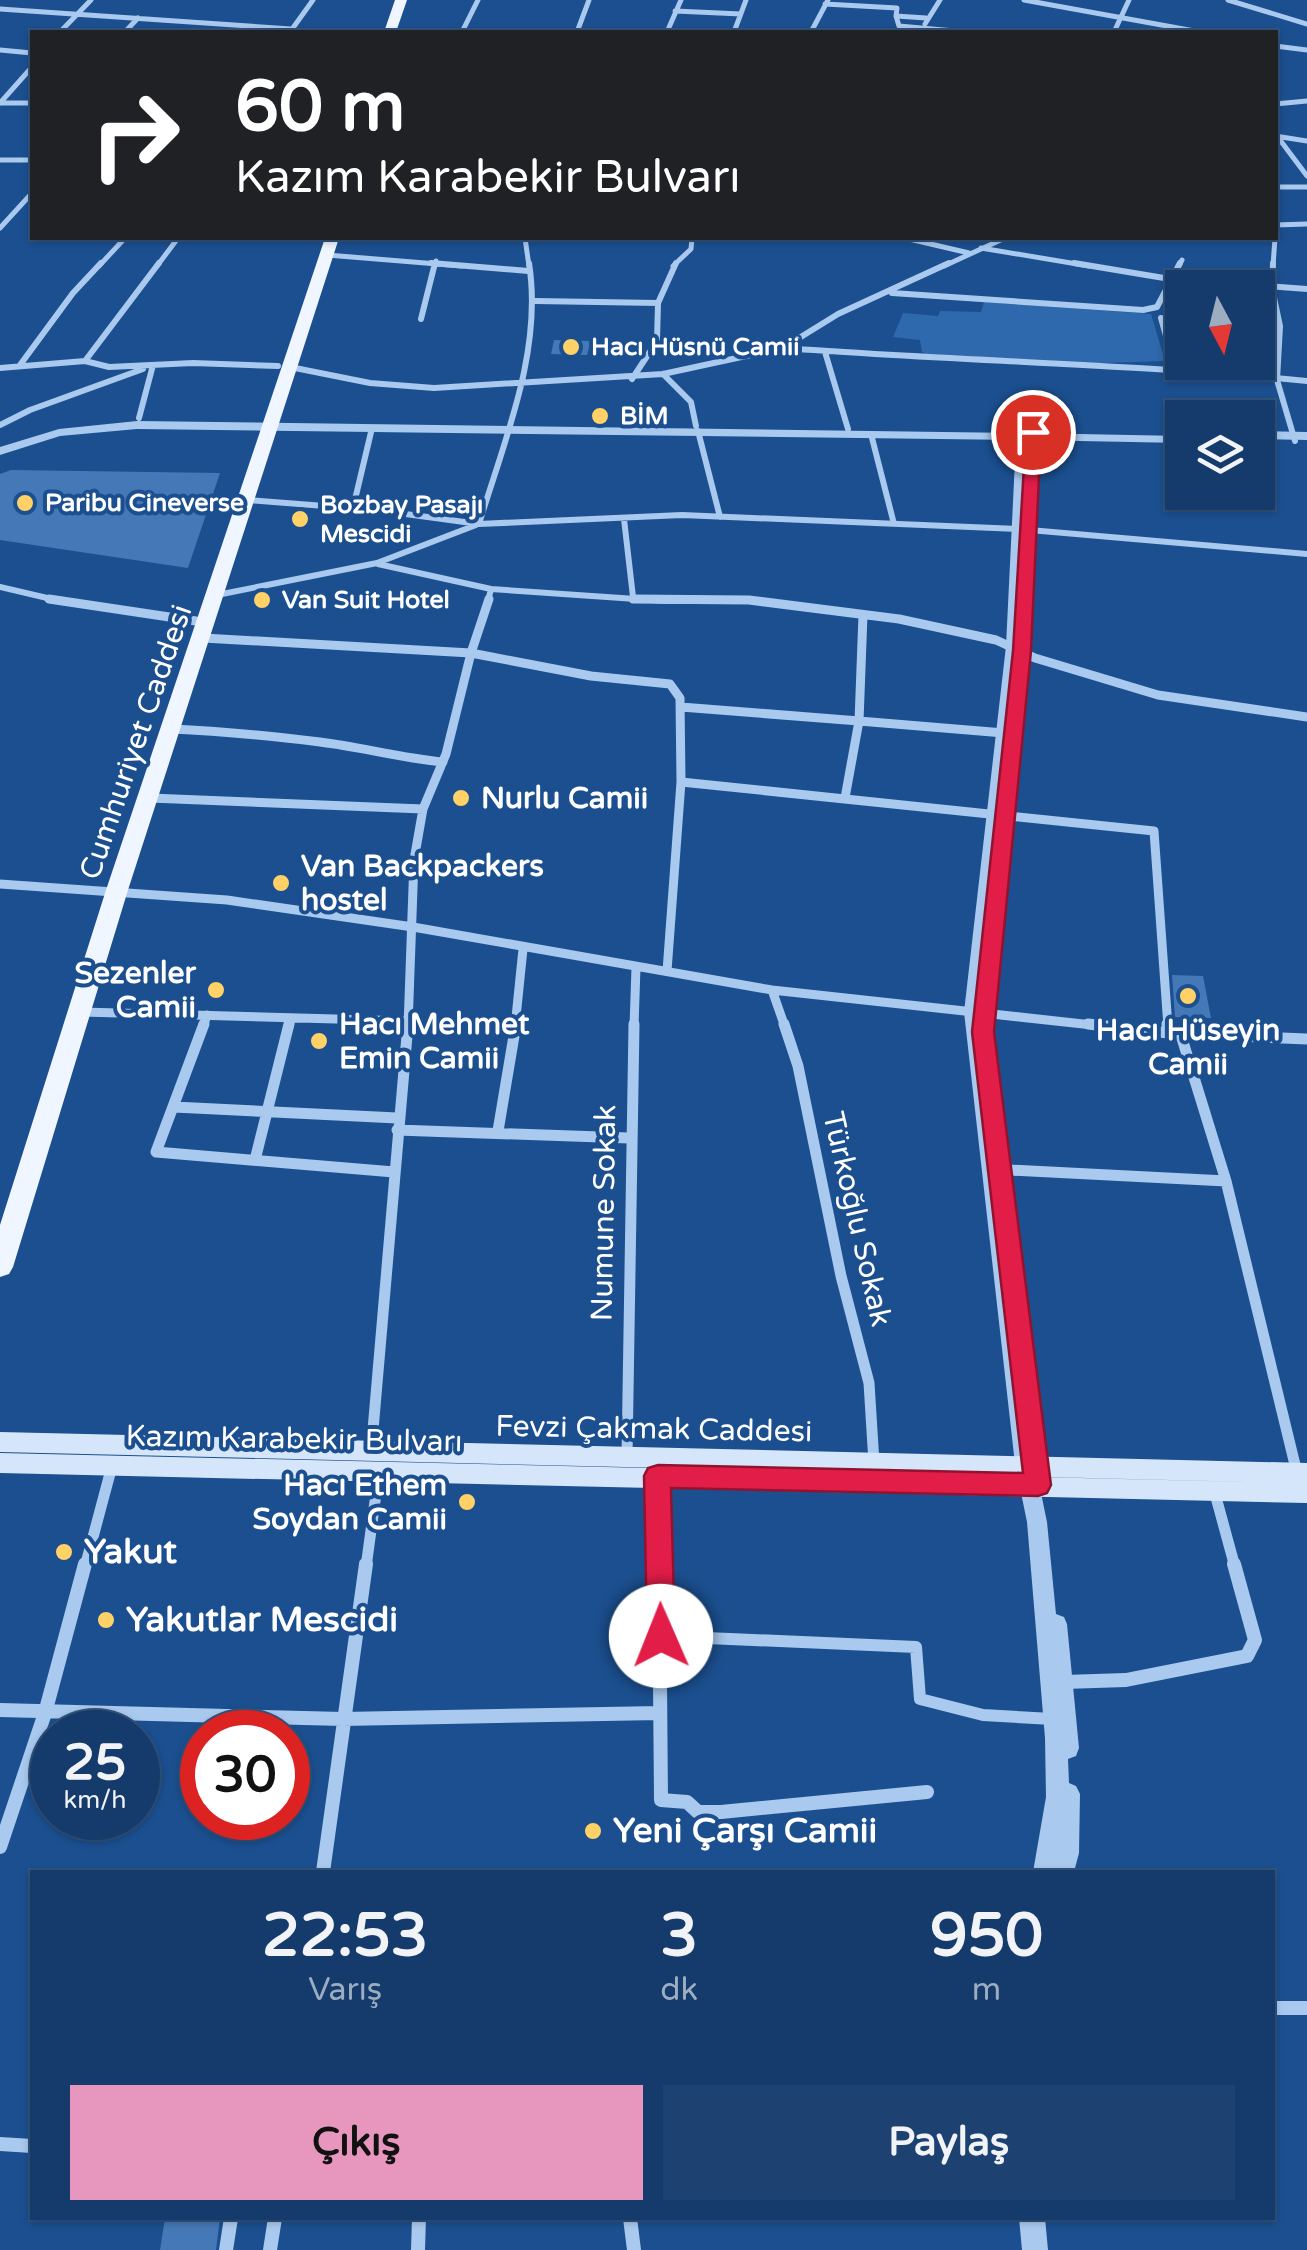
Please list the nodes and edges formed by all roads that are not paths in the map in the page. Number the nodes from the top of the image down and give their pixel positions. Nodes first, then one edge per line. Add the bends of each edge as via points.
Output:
1 (91, 0) edge
2 (302, 0) edge
3 (313, 0) edge
4 (401, 0) edge
5 (410, 0) edge
6 (478, 0) edge
7 (589, 0) edge
8 (680, 0) edge
9 (746, 0) edge
10 (940, 0) edge
11 (1024, 0) edge
12 (1130, 0) edge
13 (1228, 0) edge
14 (826, 2) edge
15 (0, 9) edge
16 (676, 11) junction
17 (74, 14) junction
18 (742, 14) junction
19 (896, 16) junction
20 (1123, 17) junction
21 (138, 18) junction
22 (926, 18) junction
23 (1307, 24) edge
24 (924, 28) junction
25 (62, 30) edge
26 (127, 30) edge
27 (278, 30) edge
28 (291, 30) edge
29 (391, 30) edge
30 (401, 30) edge
31 (463, 30) edge
32 (578, 30) edge
33 (668, 30) edge
34 (735, 30) edge
35 (812, 30) edge
36 (945, 30) edge
37 (1115, 30) edge
38 (1190, 30) edge
39 (1278, 46) edge
40 (0, 50) edge
41 (1307, 50) edge
42 (30, 53) edge
43 (30, 68) edge
44 (1307, 101) edge
45 (0, 103) edge
46 (30, 103) edge
47 (1278, 104) edge
48 (1278, 136) edge
49 (1278, 139) edge
50 (1307, 141) edge
51 (30, 158) edge
52 (0, 160) edge
53 (1307, 176) edge
54 (1307, 186) edge
55 (1278, 187) edge
56 (30, 195) edge
57 (1307, 224) edge
58 (1278, 225) edge
59 (0, 228) edge
60 (123, 240) edge
61 (176, 240) edge
62 (524, 240) edge
63 (692, 240) edge
64 (914, 240) edge
65 (999, 240) edge
66 (1274, 240) edge
67 (327, 243) edge
68 (981, 248) junction
69 (970, 253) junction
70 (1182, 260) dead end
71 (436, 261) junction
72 (1176, 270) edge
73 (1273, 270) edge
74 (528, 271) junction
75 (1165, 278) edge
76 (1275, 288) edge
77 (1307, 289) edge
78 (1165, 290) edge
79 (888, 292) junction
80 (535, 300) junction
81 (1275, 302) edge
82 (658, 303) junction
83 (1161, 318) dead end
84 (421, 319) dead end
85 (1165, 332) edge
86 (783, 348) junction
87 (825, 352) junction
88 (85, 361) junction
89 (153, 365) junction
90 (20, 366) junction
91 (284, 366) junction
92 (0, 368) edge
93 (1165, 368) edge
94 (663, 374) junction
95 (632, 379) junction
96 (1275, 380) edge
97 (1278, 380) junction
98 (522, 382) junction
99 (1307, 382) edge
100 (139, 418) junction
101 (266, 422) junction
102 (0, 425) edge
103 (509, 426) junction
104 (372, 428) junction
105 (697, 429) junction
106 (848, 429) junction
107 (871, 434) junction
108 (1027, 434) junction
109 (1165, 436) edge
110 (1300, 438) edge
111 (0, 442) edge
112 (0, 451) edge
113 (248, 500) junction
114 (354, 508) junction
115 (720, 517) junction
116 (624, 518) junction
117 (479, 524) junction
118 (894, 524) junction
119 (1024, 529) junction
120 (1307, 554) edge
121 (377, 563) junction
122 (0, 587) edge
123 (491, 589) junction
124 (217, 594) junction
125 (633, 597) junction
126 (863, 615) junction
127 (200, 630) junction
128 (1018, 648) junction
129 (471, 654) junction
130 (681, 707) junction
131 (1307, 717) edge
132 (859, 721) junction
133 (172, 729) junction
134 (1004, 734) junction
135 (442, 762) junction
136 (681, 782) junction
137 (150, 798) junction
138 (845, 798) junction
139 (423, 809) junction
140 (1001, 814) junction
141 (0, 884) edge
142 (111, 890) junction
143 (414, 927) junction
144 (524, 949) junction
145 (636, 967) junction
146 (667, 971) junction
147 (772, 990) junction
148 (82, 1012) junction
149 (978, 1012) junction
150 (207, 1015) junction
151 (291, 1018) junction
152 (408, 1021) junction
153 (1174, 1032) junction
154 (1307, 1039) edge
155 (174, 1106) junction
156 (267, 1112) junction
157 (397, 1124) junction
158 (498, 1131) junction
159 (629, 1138) junction
160 (254, 1160) junction
161 (995, 1168) junction
162 (394, 1172) junction
163 (1226, 1180) junction
164 (0, 1214) edge
165 (0, 1267) edge
166 (0, 1442) edge
167 (627, 1459) junction
168 (375, 1462) junction
169 (0, 1463) edge
170 (874, 1464) junction
171 (112, 1466) junction
172 (1032, 1475) junction
173 (658, 1476) junction
174 (1304, 1480) edge
175 (1214, 1490) junction
176 (661, 1636) junction
177 (1064, 1682) junction
178 (0, 1710) edge
179 (46, 1710) edge
180 (30, 1712) edge
181 (658, 1713) junction
182 (160, 1715) edge
183 (343, 1719) junction
184 (1052, 1719) junction
185 (30, 1757) edge
186 (927, 1792) dead end
187 (0, 1846) edge
188 (323, 1870) edge
189 (1045, 1870) edge
190 (1063, 1870) edge
191 (1275, 2008) edge
192 (1307, 2008) edge
193 (0, 2144) edge
194 (30, 2146) edge
195 (232, 2220) edge
196 (275, 2220) edge
197 (419, 2220) edge
198 (630, 2220) edge
199 (1020, 2220) edge
200 (1032, 2220) edge
201 (226, 2250) edge
202 (270, 2250) edge
203 (418, 2250) edge
204 (634, 2250) edge
205 (1023, 2250) edge
206 (1035, 2250) edge

1 - 17 street
2 - 3 street
3 - 28 street
4 - 29 main road
5 - 30 main road
6 - 31 street
7 - 32 street
8 - 16 street
9 - 18 street
10 - 22 street
11 - 20 street
12 - 20 street
13 - 23 street via 1281,10
14 - 19 street via 897,8
14 - 35 street
15 - 17 street
16 - 18 street
16 - 33 street
17 - 21 street
17 - 25 street
18 - 34 street
19 - 22 street
19 - 24 street via 899,26
20 - 37 street
20 - 38 street
21 - 26 street
21 - 27 street
22 - 24 street
24 - 36 street
39 - 41 street
40 - 42 street
43 - 45 street
44 - 47 street
45 - 46 street
48 - 50 street
49 - 53 street
51 - 52 street
54 - 55 street
56 - 59 street
57 - 58 street
60 - 90 street via 73,293
61 - 88 street
62 - 74 street
63 - 82 street
64 - 69 street
65 - 68 street
66 - 73 street
67 - 71 street
67 - 91 main road, Cumhuriyet Caddesi
68 - 69 street
68 - 75 street
69 - 79 street
70 - 72 street
71 - 74 street
71 - 84 street
74 - 80 street
76 - 77 street
78 - 79 street via 1157,307 1143,310
79 - 86 street
80 - 82 street
80 - 98 street
81 - 97 street
82 - 95 street via 657,340
83 - 85 street
86 - 87 street
86 - 94 street
87 - 93 street
87 - 106 street
88 - 89 street
88 - 90 street
89 - 91 street
89 - 100 street
89 - 102 street
90 - 92 street
91 - 98 street via 418,387
91 - 101 main road, Cumhuriyet Caddesi
94 - 95 street
94 - 105 street via 695,408
95 - 98 street
96 - 97 street
97 - 99 street
97 - 110 street
98 - 103 street
100 - 101 street
100 - 111 street via 71,424
101 - 103 street
101 - 104 street
101 - 112 street via 103,427
101 - 113 main road, Cumhuriyet Caddesi
101 - 127 main road, Cumhuriyet Caddesi
103 - 104 street
103 - 105 street
103 - 117 street
104 - 114 street
105 - 106 street
105 - 107 street
105 - 115 street
106 - 108 street
107 - 108 street
107 - 118 street
108 - 109 street
108 - 119 street
113 - 114 street
113 - 124 main road, Cumhuriyet Caddesi
114 - 117 street
115 - 116 street
115 - 118 street
116 - 117 street
116 - 125 street
117 - 121 street
118 - 119 street
119 - 120 street
119 - 128 street
121 - 123 street
121 - 124 street
122 - 127 street
123 - 125 street
123 - 129 street
124 - 127 main road, Cumhuriyet Caddesi
125 - 126 street via 749,600
126 - 128 street
126 - 132 street
127 - 129 street
127 - 133 main road, Cumhuriyet Caddesi
127 - 142 main road, Cumhuriyet Caddesi
128 - 131 street via 1158,695
128 - 134 street
128 - 140 street
129 - 130 street via 670,684
129 - 135 street
130 - 132 street
130 - 136 street
132 - 134 street
132 - 138 street
133 - 135 street via 230,730
133 - 137 main road, Cumhuriyet Caddesi
134 - 140 street
135 - 139 street
136 - 138 street
136 - 146 street
137 - 139 street
137 - 142 main road, Cumhuriyet Caddesi
138 - 140 street
139 - 143 street via 414,860
140 - 149 street
140 - 153 street via 1154,831
141 - 142 street
142 - 143 street
142 - 148 main road, Cumhuriyet Caddesi
142 - 164 main road, Cumhuriyet Caddesi
143 - 144 street
143 - 152 street
144 - 145 street
144 - 158 street
145 - 146 street
145 - 159 street, Numune Sokak
146 - 147 street
147 - 149 street
147 - 170 street, Türkoğlu Sokak via 798,1066 869,1383
148 - 150 street
148 - 165 main road, Cumhuriyet Caddesi
149 - 153 street
149 - 161 street
150 - 151 street
150 - 155 street
151 - 152 street
151 - 156 street
152 - 157 street
153 - 154 street
153 - 163 street
155 - 156 street
155 - 160 street via 156,1152
156 - 157 street
156 - 160 street
157 - 158 street
157 - 162 street
158 - 159 street
159 - 167 street, Numune Sokak
160 - 162 street
161 - 163 street
161 - 172 street
162 - 168 street
163 - 174 street
166 - 168 main road, Fevzi Çakmak Caddesi
167 - 168 main road, Fevzi Çakmak Caddesi
167 - 170 main road, Fevzi Çakmak Caddesi
168 - 171 main road, Kazım Karabekir Bulvarı
168 - 173 main road, Kazım Karabekir Bulvarı
168 - 183 street
169 - 171 main road, Kazım Karabekir Bulvarı
170 - 172 main road, Fevzi Çakmak Caddesi
171 - 179 street
172 - 173 main road, Kazım Karabekir Bulvarı
172 - 174 main road, Fevzi Çakmak Caddesi
172 - 175 main road, Kazım Karabekir Bulvarı
172 - 177 street
172 - 184 street
173 - 176 street
174 - 175 main road, Kazım Karabekir Bulvarı
175 - 177 street via 1255,1640 1247,1656 1126,1680
176 - 181 street
176 - 184 street via 916,1647 920,1699 983,1715
177 - 190 street
178 - 180 street
181 - 183 street
181 - 186 street via 661,1800 687,1802 698,1812
182 - 183 street
183 - 188 street
184 - 189 street via 1058,1797
185 - 187 street
191 - 192 street
193 - 194 street
195 - 201 street
196 - 202 street
197 - 203 street
198 - 204 street
199 - 205 street
200 - 206 street

